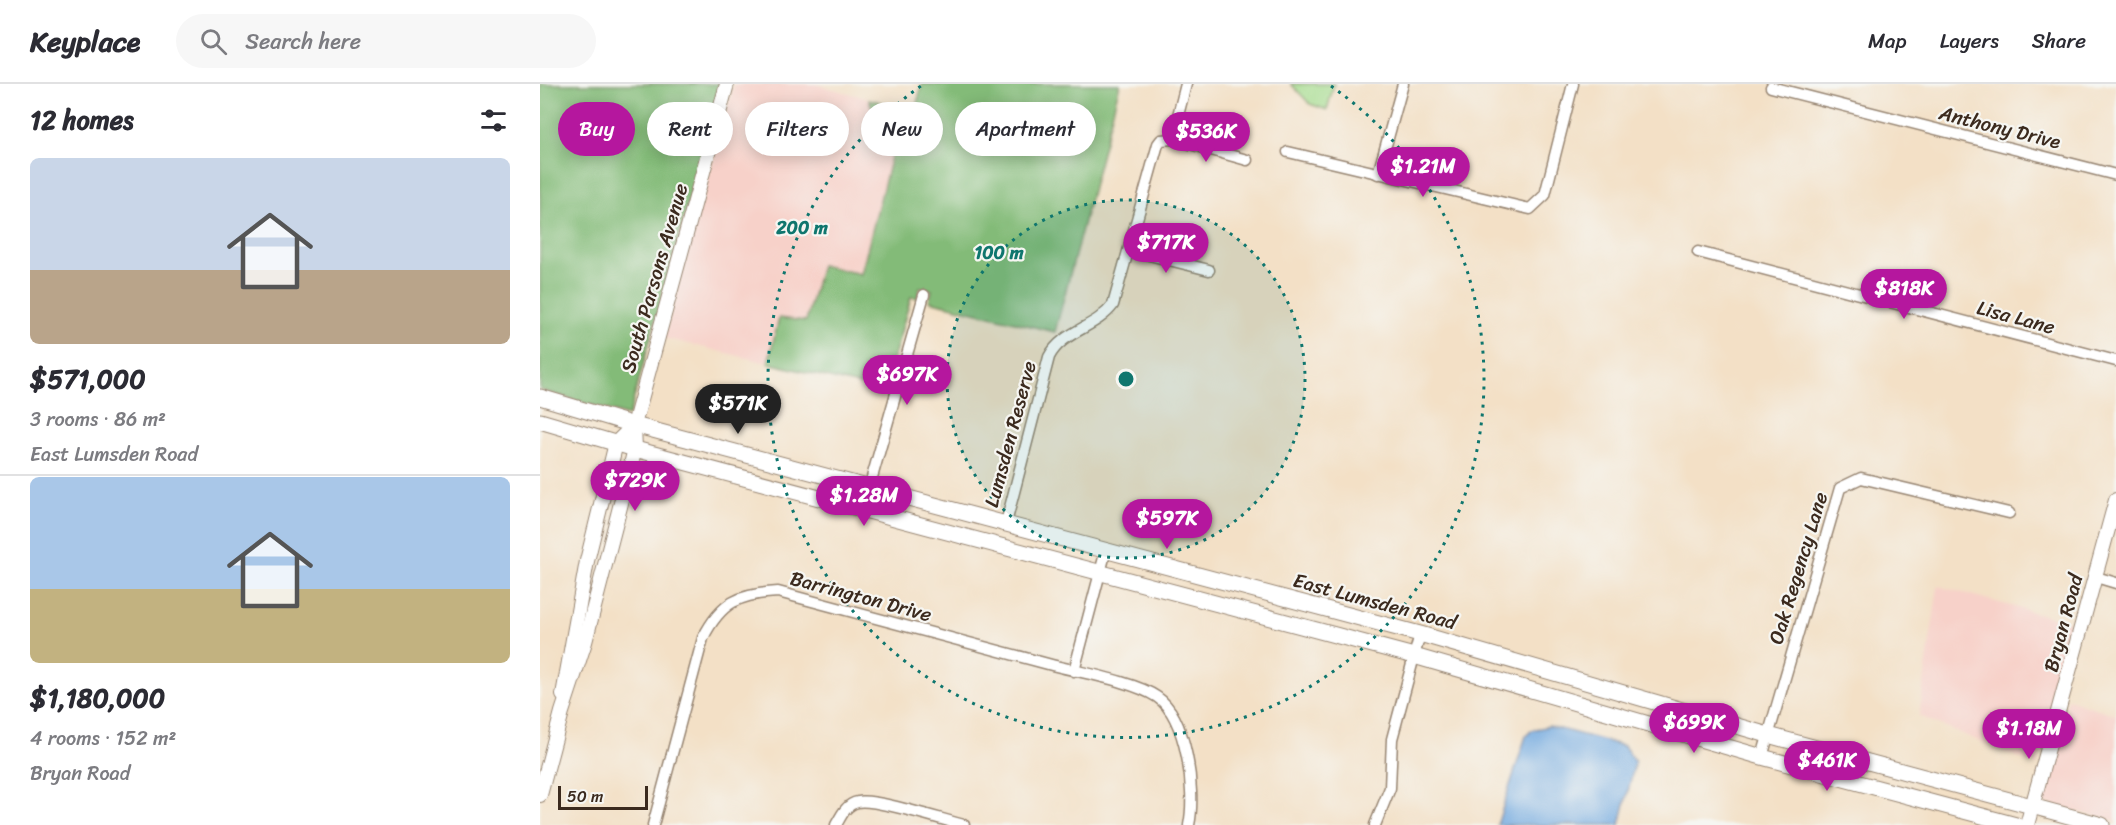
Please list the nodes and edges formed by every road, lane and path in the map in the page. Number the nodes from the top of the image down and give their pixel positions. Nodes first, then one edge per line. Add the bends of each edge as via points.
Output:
1 (727, 84) edge
2 (1186, 84) edge
3 (1403, 84) edge
4 (1573, 84) edge
5 (1770, 87) dead end
6 (1172, 139) junction
7 (1288, 152) dead end
8 (1247, 160) dead end
9 (1378, 174) junction
10 (2116, 175) edge
11 (1128, 250) junction
12 (1698, 252) dead end
13 (1209, 270) dead end
14 (924, 295) dead end
15 (2116, 361) edge
16 (540, 397) edge
17 (540, 421) edge
18 (634, 425) junction
19 (616, 443) junction
20 (635, 449) junction
21 (869, 488) junction
22 (2116, 500) edge
23 (863, 509) junction
24 (2009, 513) dead end
25 (1006, 523) junction
26 (1106, 550) junction
27 (1100, 573) junction
28 (2096, 577) junction
29 (2116, 583) edge
30 (1420, 634) junction
31 (1414, 656) junction
32 (1074, 671) junction
33 (562, 712) junction
34 (1768, 735) junction
35 (1762, 757) junction
36 (540, 795) edge
37 (2032, 807) junction
38 (653, 825) edge
39 (836, 825) edge
40 (964, 825) edge
41 (1189, 825) edge
42 (1375, 825) edge
43 (2016, 825) edge
44 (2027, 825) edge
45 (2102, 825) edge

1 - 18 street, South Parsons Avenue
2 - 6 street, Lumsden Reserve
3 - 9 street
4 - 9 street via 1545,195 1530,209
5 - 10 street, Anthony Drive
6 - 8 street
6 - 11 street, Lumsden Reserve via 1158,144
7 - 9 street
11 - 13 street
11 - 25 street, Lumsden Reserve via 1108,312 1059,342 1049,357
12 - 15 street, Lisa Lane
14 - 21 street
16 - 18 main road, East Lumsden Road
17 - 19 main road
18 - 19 street
18 - 20 street, South Parsons Avenue
18 - 21 main road, East Lumsden Road
19 - 20 main road
19 - 33 street via 586,561
20 - 23 main road
20 - 33 street, South Parsons Avenue via 585,642
21 - 23 street
21 - 25 main road, East Lumsden Road
22 - 28 street, Bryan Road
23 - 27 main road
24 - 34 street, Oak Regency Lane via 1861,478 1840,488
25 - 26 main road, East Lumsden Road
26 - 27 street
26 - 30 main road, East Lumsden Road
27 - 31 main road
27 - 32 street
28 - 29 street
28 - 37 street, Bryan Road
30 - 31 street
30 - 34 main road, East Lumsden Road
31 - 35 main road
31 - 42 street via 1392,739 1390,788
32 - 38 street, Barrington Drive via 778,592 749,594 722,609 703,638
32 - 41 street, Barrington Drive via 1143,690 1167,706 1179,731 1191,778 1193,809
33 - 36 street
34 - 35 street, Oak Regency Lane
34 - 37 main road, East Lumsden Road
35 - 43 main road
37 - 44 street, Bryan Road
37 - 45 main road, East Lumsden Road
39 - 40 street via 843,810 858,802

